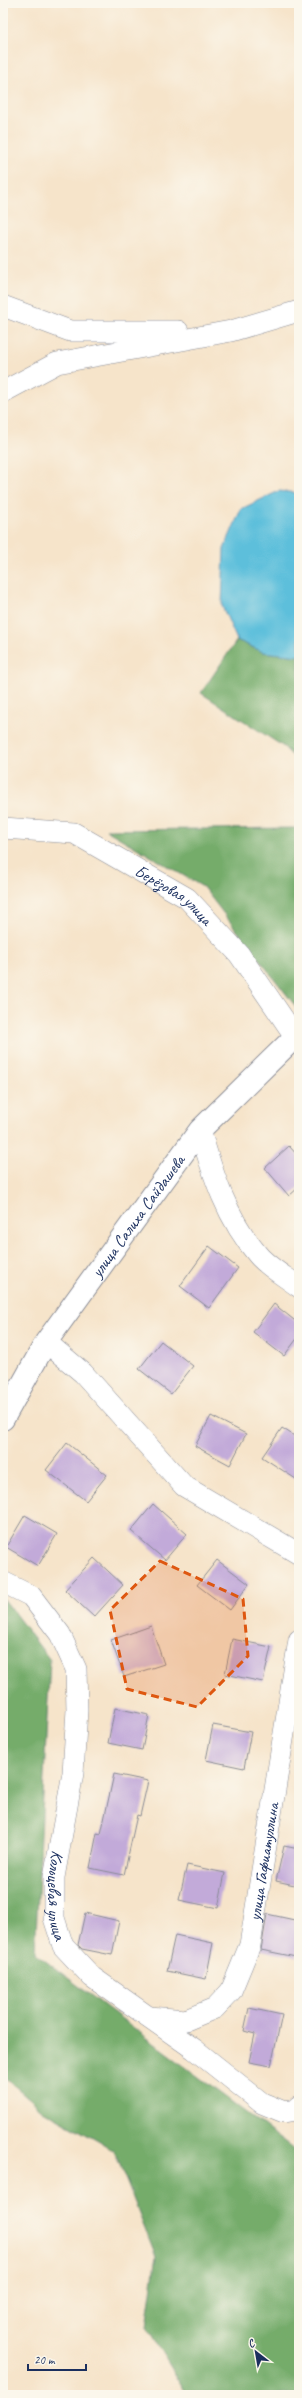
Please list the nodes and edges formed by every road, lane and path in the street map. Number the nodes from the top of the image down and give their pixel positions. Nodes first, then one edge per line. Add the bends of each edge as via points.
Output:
1 (3, 306) edge
2 (299, 311) edge
3 (230, 331) junction
4 (3, 392) edge
5 (3, 828) edge
6 (297, 1034) edge
7 (200, 1130) junction
8 (299, 1287) edge
9 (46, 1342) junction
10 (3, 1419) edge
11 (299, 1554) edge
12 (3, 1582) edge
13 (299, 1640) edge
14 (149, 2016) junction
15 (299, 2106) edge

1 - 3 street via 70,331
2 - 3 street
3 - 4 street via 58,363
5 - 6 street, Берёзовая улица via 74,832 187,898 239,954
6 - 7 street, улица Салиха Сайдашева
7 - 8 street via 211,1170 226,1207 258,1255
7 - 9 street, улица Салиха Сайдашева
9 - 10 street, улица Салиха Сайдашева
9 - 11 street via 83,1373 184,1486
12 - 14 street, Кольцевая улица via 31,1596 60,1634 76,1669 77,1710 73,1773 54,1877 54,1918 63,1946 92,1977
13 - 14 street, улица Гафиатуллина via 250,1945 231,1991 215,2008 186,2020
14 - 15 street, Кольцевая улица via 262,2103 284,2112 295,2110

